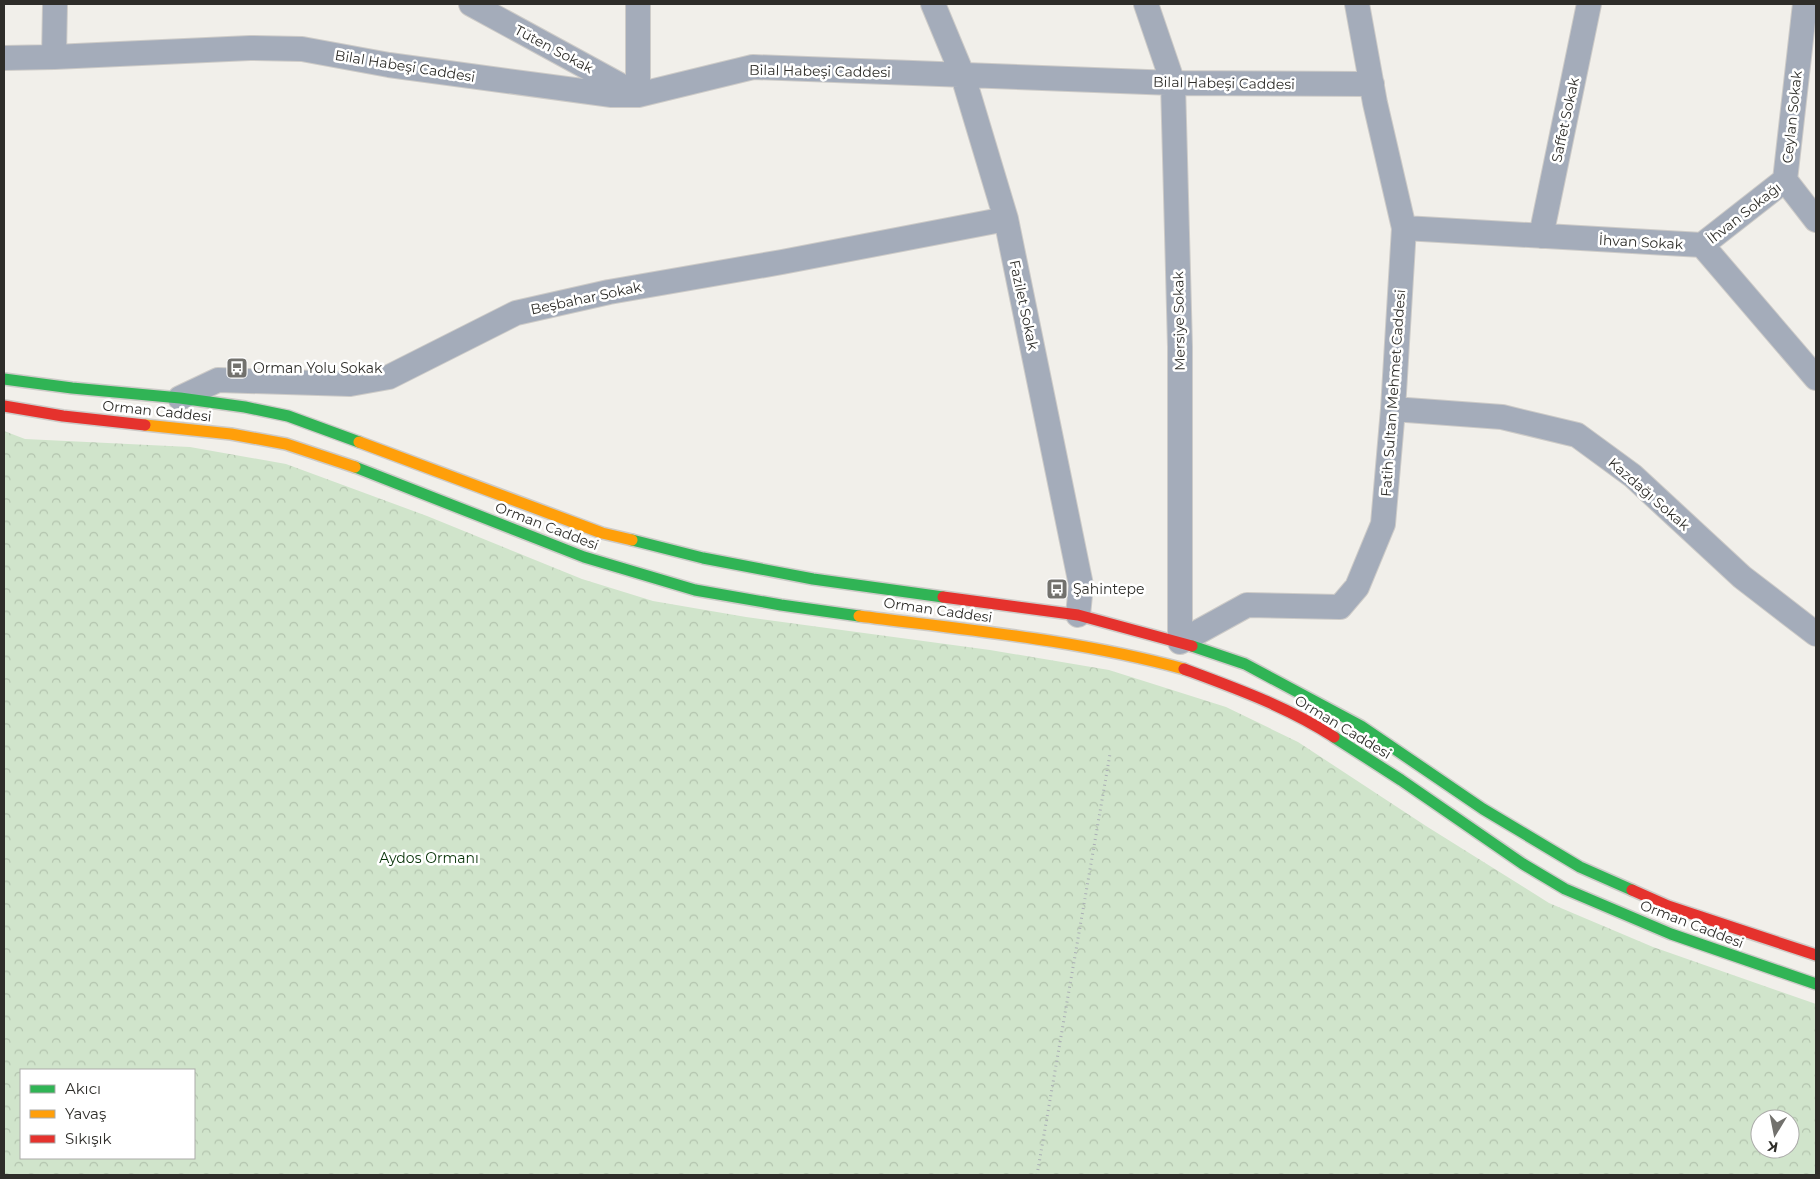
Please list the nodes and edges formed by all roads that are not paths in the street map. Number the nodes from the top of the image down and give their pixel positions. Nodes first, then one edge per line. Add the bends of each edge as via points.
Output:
1 (55, 4) edge
2 (470, 4) edge
3 (638, 4) edge
4 (933, 4) edge
5 (1146, 4) edge
6 (1358, 4) edge
7 (1589, 4) edge
8 (1805, 4) edge
9 (54, 57) junction
10 (4, 58) edge
11 (963, 76) junction
12 (1174, 83) junction
13 (1372, 84) junction
14 (638, 95) junction
15 (1785, 180) junction
16 (1006, 218) junction
17 (1816, 220) edge
18 (1404, 228) junction
19 (1541, 236) junction
20 (1702, 245) junction
21 (1816, 378) edge
22 (4, 379) edge
23 (4, 406) edge
24 (1393, 409) junction
25 (186, 416) junction
26 (1077, 623) junction
27 (1816, 634) edge
28 (1076, 646) junction
29 (1178, 655) junction
30 (1816, 955) edge
31 (1816, 984) edge

1 - 9 street
2 - 14 street, Tüten Sokak
3 - 14 street
4 - 11 street, Fazilet Sokak
5 - 12 street, Mersiye Sokak
6 - 13 street, Fatih Sultan Mehmet Caddesi
7 - 19 street, Saffet Sokak
8 - 15 street, Ceylan Sokak
9 - 10 street, Bilal Habeşi Caddesi
9 - 14 street, Bilal Habeşi Caddesi via 250,48 302,49 389,65 612,95
11 - 12 street, Bilal Habeşi Caddesi
11 - 14 street, Bilal Habeşi Caddesi via 753,66
11 - 16 street, Fazilet Sokak
12 - 13 street, Bilal Habeşi Caddesi
12 - 29 street, Mersiye Sokak via 1180,346
13 - 18 street, Fatih Sultan Mehmet Caddesi
15 - 17 street, Ceylan Sokak
15 - 20 street, İhvan Sokağı
16 - 25 street, Beşbahar Sokak via 609,292 516,313 388,377 350,384 218,380
16 - 26 street, Fazilet Sokak via 1081,585
18 - 19 street, İhvan Sokak
18 - 24 street, Fatih Sultan Mehmet Caddesi
19 - 20 street, İhvan Sokak
20 - 21 street, İhvan Sokak
22 - 25 street, Orman Caddesi via 72,388
23 - 25 street, Orman Caddesi via 63,416
24 - 27 street, Kazdağı Sokak via 1502,417 1576,435 1632,476 1742,577
24 - 29 street, Fatih Sultan Mehmet Caddesi via 1382,524 1357,587 1340,607 1247,605
25 - 26 street, Orman Caddesi via 245,407 288,416 602,532 702,558
25 - 28 street, Orman Caddesi via 231,434 286,444 342,462 584,557 695,590
26 - 28 street
26 - 29 street, Orman Caddesi
28 - 29 street, Orman Caddesi via 1122,654
29 - 30 street, Orman Caddesi via 1245,664 1361,726 1483,809 1580,867 1668,906
29 - 31 street, Orman Caddesi via 1239,689 1315,725 1565,889 1671,934

